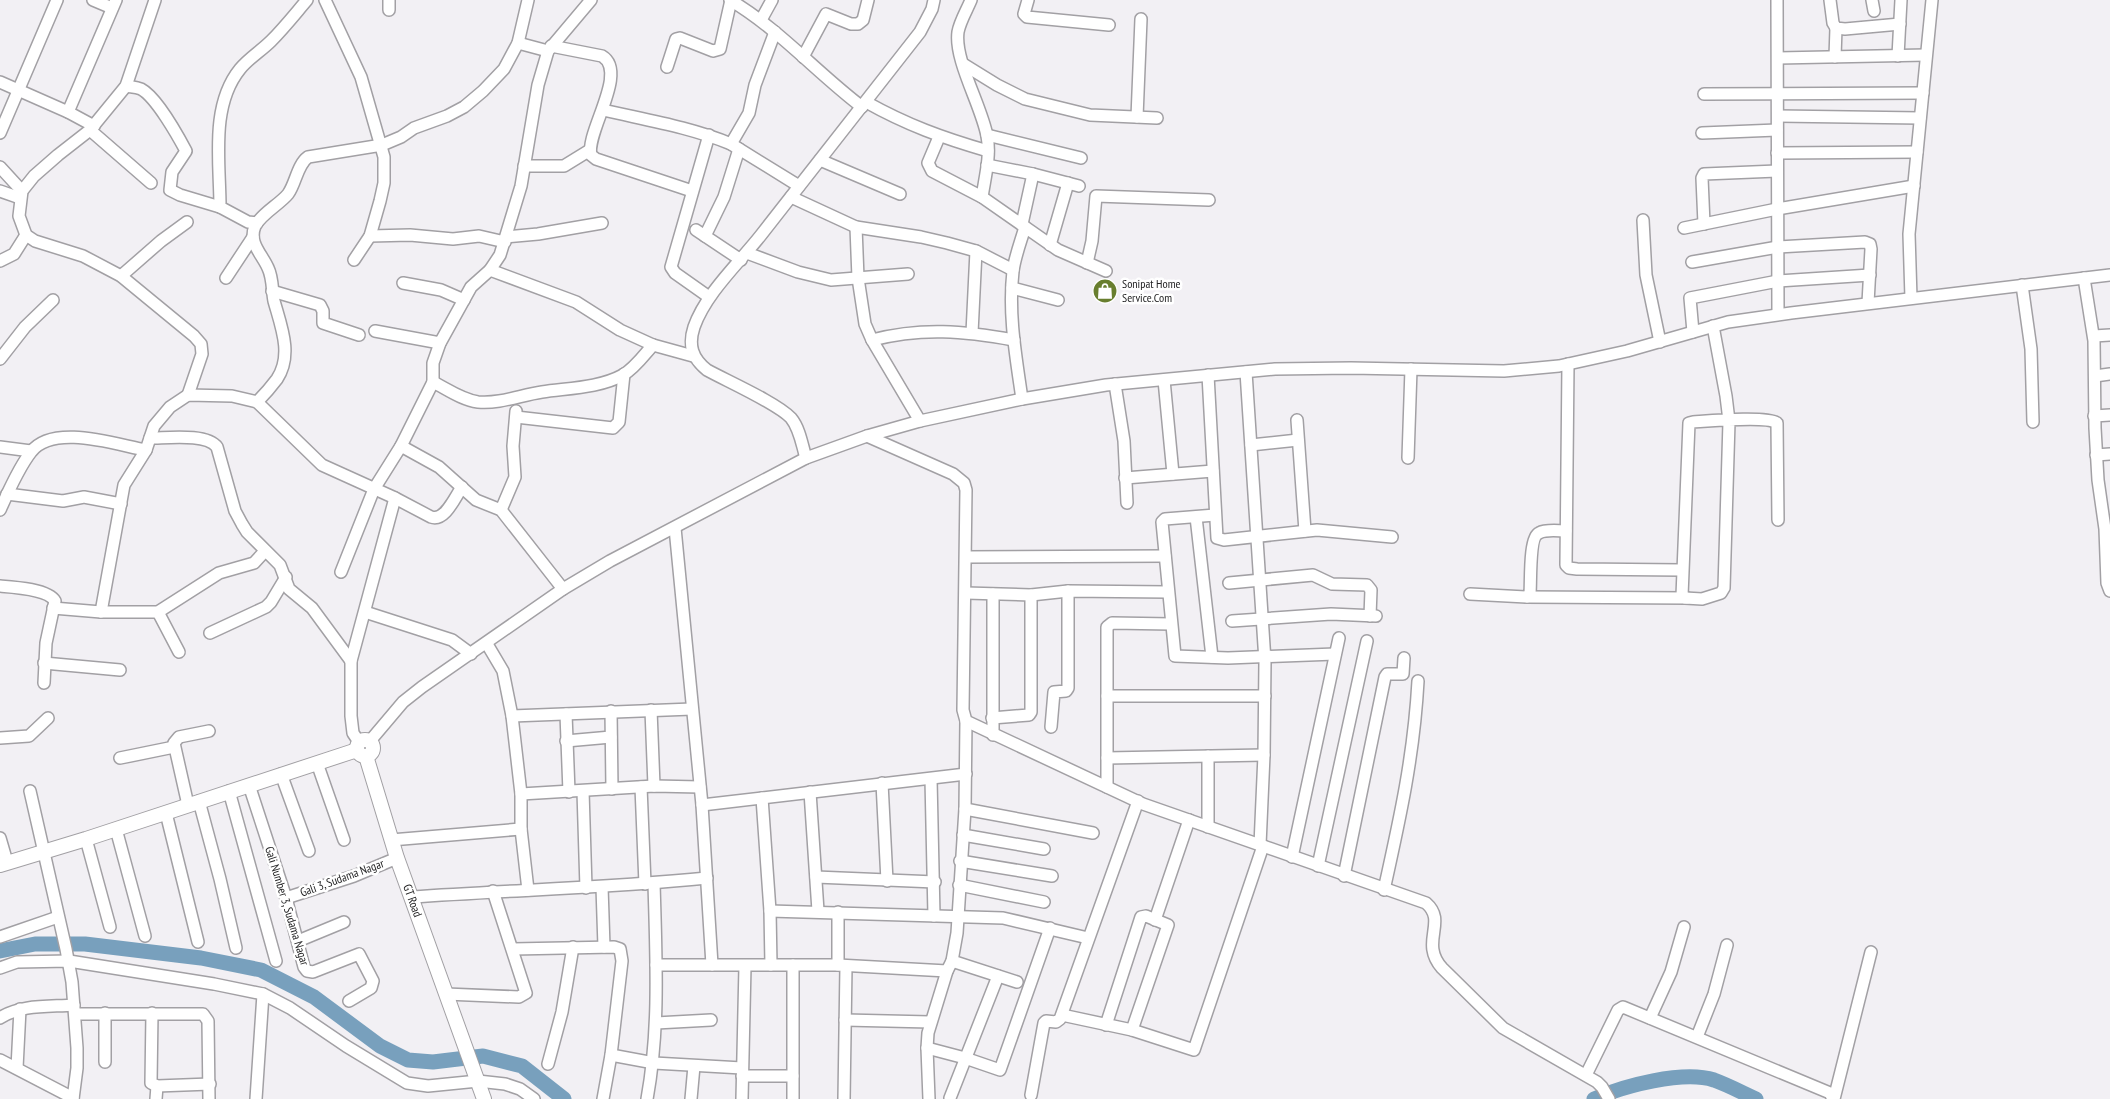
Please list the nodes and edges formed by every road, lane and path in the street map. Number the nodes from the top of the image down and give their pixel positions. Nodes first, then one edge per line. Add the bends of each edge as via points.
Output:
1 (57, 0) edge
2 (93, 0) edge
3 (155, 0) edge
4 (307, 0) edge
5 (325, 0) edge
6 (528, 0) edge
7 (591, 0) edge
8 (730, 0) edge
9 (772, 0) edge
10 (868, 0) edge
11 (934, 0) edge
12 (971, 0) edge
13 (1028, 0) edge
14 (1777, 0) edge
15 (1830, 0) edge
16 (1900, 0) edge
17 (1932, 0) edge
18 (114, 4) edge
19 (1140, 19) dead end
20 (761, 20) junction
21 (1900, 24) junction
22 (1109, 25) dead end
23 (1836, 28) junction
24 (775, 32) junction
25 (518, 43) junction
26 (549, 49) junction
27 (1926, 55) junction
28 (1898, 56) junction
29 (803, 57) junction
30 (1835, 57) junction
31 (1778, 58) junction
32 (963, 64) junction
33 (667, 67) dead end
34 (0, 82) edge
35 (126, 86) junction
36 (18, 90) junction
37 (1778, 92) junction
38 (1923, 93) junction
39 (1704, 94) dead end
40 (864, 105) junction
41 (603, 110) junction
42 (68, 112) junction
43 (1778, 116) junction
44 (1138, 117) junction
45 (1157, 118) dead end
46 (1920, 118) junction
47 (92, 128) junction
48 (1777, 130) junction
49 (0, 133) edge
50 (1702, 133) dead end
51 (709, 135) junction
52 (987, 135) junction
53 (939, 137) junction
54 (382, 145) junction
55 (735, 146) junction
56 (590, 150) junction
57 (988, 151) junction
58 (1917, 152) junction
59 (1777, 153) junction
60 (1081, 158) dead end
61 (820, 160) junction
62 (524, 166) junction
63 (987, 166) junction
64 (0, 167) edge
65 (1777, 171) junction
66 (1033, 174) junction
67 (151, 183) dead end
68 (799, 186) junction
69 (1914, 186) junction
70 (0, 191) edge
71 (692, 191) junction
72 (900, 194) dead end
73 (21, 195) junction
74 (791, 197) junction
75 (982, 197) junction
76 (1209, 200) dead end
77 (220, 207) junction
78 (1777, 209) junction
79 (1643, 220) dead end
80 (187, 222) dead end
81 (257, 223) junction
82 (602, 223) dead end
83 (1704, 224) junction
84 (1024, 225) junction
85 (856, 226) junction
86 (1684, 228) dead end
87 (26, 235) junction
88 (370, 236) junction
89 (253, 237) junction
90 (506, 240) junction
91 (1050, 245) junction
92 (1778, 247) junction
93 (976, 251) junction
94 (744, 257) junction
95 (354, 260) dead end
96 (0, 261) edge
97 (1692, 262) dead end
98 (1087, 263) junction
99 (490, 270) junction
100 (1014, 270) junction
101 (1106, 272) dead end
102 (908, 274) dead end
103 (1870, 275) junction
104 (2110, 275) edge
105 (121, 276) junction
106 (226, 278) dead end
107 (858, 278) junction
108 (2084, 278) junction
109 (1778, 281) junction
110 (403, 283) dead end
111 (2022, 285) junction
112 (1012, 288) junction
113 (272, 292) junction
114 (710, 298) junction
115 (1910, 298) junction
116 (53, 300) dead end
117 (464, 300) junction
118 (1058, 300) dead end
119 (1868, 303) junction
120 (1778, 314) junction
121 (1713, 326) junction
122 (374, 331) dead end
123 (1693, 332) junction
124 (972, 333) junction
125 (359, 335) dead end
126 (2110, 335) edge
127 (2094, 336) junction
128 (872, 340) junction
129 (1014, 340) junction
130 (1660, 342) junction
131 (440, 343) junction
132 (653, 345) junction
133 (693, 356) junction
134 (0, 359) edge
135 (1568, 364) junction
136 (1411, 369) junction
137 (1246, 372) junction
138 (624, 374) junction
139 (2110, 374) edge
140 (1208, 376) junction
141 (2095, 376) junction
142 (1164, 380) junction
143 (433, 382) junction
144 (1115, 384) junction
145 (188, 395) junction
146 (517, 398) junction
147 (1022, 399) junction
148 (257, 402) junction
149 (2110, 415) edge
150 (2094, 416) junction
151 (516, 417) junction
152 (1297, 420) dead end
153 (920, 421) junction
154 (1729, 421) junction
155 (2033, 422) dead end
156 (867, 436) junction
157 (150, 438) junction
158 (1298, 440) junction
159 (1251, 445) junction
160 (401, 446) junction
161 (0, 447) edge
162 (31, 450) junction
163 (146, 450) junction
164 (2110, 454) edge
165 (2096, 456) junction
166 (806, 458) junction
167 (1408, 458) dead end
168 (1213, 471) junction
169 (1172, 474) junction
170 (1125, 478) junction
171 (462, 487) junction
172 (374, 489) junction
173 (7, 494) junction
174 (2105, 496) edge
175 (395, 498) junction
176 (1127, 503) dead end
177 (121, 504) junction
178 (0, 510) edge
179 (501, 510) junction
180 (1215, 515) junction
181 (1196, 517) junction
182 (1778, 520) dead end
183 (675, 528) junction
184 (1566, 531) junction
185 (1305, 532) junction
186 (1257, 536) junction
187 (1392, 537) dead end
188 (265, 551) junction
189 (1165, 556) junction
190 (966, 557) junction
191 (1682, 570) junction
192 (341, 572) dead end
193 (286, 577) junction
194 (1259, 579) junction
195 (1229, 583) dead end
196 (0, 586) edge
197 (563, 590) junction
198 (1068, 591) junction
199 (2110, 591) edge
200 (1168, 592) junction
201 (966, 593) junction
202 (993, 594) junction
203 (1470, 594) dead end
204 (1031, 595) junction
205 (1527, 597) junction
206 (1686, 598) junction
207 (54, 608) junction
208 (101, 612) junction
209 (158, 612) junction
210 (365, 612) junction
211 (1262, 619) junction
212 (1232, 621) dead end
213 (1171, 624) junction
214 (210, 633) dead end
215 (1339, 638) dead end
216 (1367, 641) dead end
217 (486, 644) junction
218 (179, 652) dead end
219 (471, 654) junction
220 (1335, 654) junction
221 (1264, 656) junction
222 (1212, 657) junction
223 (1404, 658) dead end
224 (351, 661) junction
225 (44, 663) junction
226 (120, 670) dead end
227 (1418, 681) dead end
228 (44, 683) dead end
229 (1107, 696) junction
230 (1264, 696) junction
231 (692, 709) junction
232 (651, 710) junction
233 (611, 711) junction
234 (566, 714) junction
235 (512, 716) junction
236 (48, 718) dead end
237 (992, 718) junction
238 (966, 722) junction
239 (1051, 727) dead end
240 (209, 731) dead end
241 (992, 736) junction
242 (611, 737) junction
243 (0, 738) edge
244 (566, 741) junction
245 (174, 747) junction
246 (363, 747) junction
247 (1208, 756) junction
248 (1264, 756) junction
249 (120, 758) dead end
250 (1107, 758) junction
251 (317, 763) junction
252 (281, 774) junction
253 (966, 774) junction
254 (931, 779) junction
255 (882, 784) junction
256 (249, 785) junction
257 (654, 786) junction
258 (641, 787) junction
259 (700, 787) junction
260 (1108, 787) junction
261 (612, 789) junction
262 (30, 790) dead end
263 (229, 791) junction
264 (583, 791) junction
265 (569, 792) junction
266 (810, 792) junction
267 (521, 794) junction
268 (762, 798) junction
269 (1138, 801) junction
270 (193, 803) junction
271 (702, 805) junction
272 (965, 808) junction
273 (166, 813) junction
274 (1189, 820) junction
275 (1208, 827) junction
276 (116, 829) junction
277 (521, 829) junction
278 (1093, 833) dead end
279 (963, 835) junction
280 (0, 838) edge
281 (86, 839) junction
282 (344, 840) dead end
283 (392, 840) junction
284 (1261, 846) junction
285 (1044, 849) dead end
286 (309, 851) dead end
287 (44, 852) junction
288 (1292, 857) junction
289 (397, 858) junction
290 (960, 861) junction
291 (4, 864) edge
292 (1318, 866) junction
293 (1052, 876) dead end
294 (1344, 876) junction
295 (816, 877) junction
296 (707, 878) junction
297 (887, 881) junction
298 (935, 882) junction
299 (650, 884) junction
300 (959, 885) junction
301 (602, 887) junction
302 (586, 888) junction
303 (528, 890) junction
304 (1384, 890) junction
305 (493, 891) junction
306 (412, 897) junction
307 (286, 898) junction
308 (1044, 902) dead end
309 (770, 911) junction
310 (818, 911) junction
311 (838, 912) junction
312 (934, 916) junction
313 (958, 916) junction
314 (58, 917) junction
315 (1155, 920) junction
316 (344, 922) dead end
317 (110, 927) dead end
318 (1684, 927) dead end
319 (1050, 928) junction
320 (146, 936) dead end
321 (0, 937) edge
322 (1088, 938) junction
323 (298, 941) junction
324 (198, 942) dead end
325 (1728, 945) dead end
326 (573, 947) junction
327 (604, 947) junction
328 (236, 948) dead end
329 (512, 949) junction
330 (1872, 952) dead end
331 (276, 961) dead end
332 (69, 962) junction
333 (656, 965) junction
334 (712, 965) junction
335 (771, 965) junction
336 (793, 965) junction
337 (842, 965) junction
338 (745, 966) junction
339 (950, 966) junction
340 (0, 968) edge
341 (998, 976) junction
342 (1017, 982) dead end
343 (263, 994) junction
344 (446, 994) junction
345 (349, 1001) dead end
346 (20, 1009) junction
347 (75, 1010) junction
348 (105, 1013) junction
349 (152, 1013) junction
350 (1062, 1015) junction
351 (0, 1018) edge
352 (1650, 1018) junction
353 (711, 1020) dead end
354 (845, 1020) junction
355 (930, 1022) junction
356 (656, 1023) junction
357 (1106, 1025) junction
358 (1132, 1030) junction
359 (1697, 1038) junction
360 (927, 1048) junction
361 (611, 1055) junction
362 (965, 1058) junction
363 (0, 1062) edge
364 (105, 1062) dead end
365 (654, 1063) junction
366 (548, 1064) dead end
367 (694, 1066) junction
368 (17, 1068) junction
369 (742, 1072) junction
370 (1586, 1075) junction
371 (793, 1076) junction
372 (476, 1077) junction
373 (210, 1084) junction
374 (157, 1086) junction
375 (1031, 1095) dead end
376 (73, 1098) edge
377 (950, 1098) edge
378 (156, 1099) edge
379 (209, 1099) edge
380 (256, 1099) edge
381 (484, 1099) edge
382 (534, 1099) edge
383 (603, 1099) edge
384 (647, 1099) edge
385 (691, 1099) edge
386 (742, 1099) edge
387 (793, 1099) edge
388 (844, 1099) edge
389 (929, 1099) edge
390 (1609, 1099) edge
391 (1834, 1099) edge

1 - 36 street
2 - 18 street
3 - 35 street
4 - 77 street via 240,70 227,93 219,131
5 - 54 street via 360,77
6 - 25 street
7 - 26 street
8 - 20 street
8 - 33 street via 720,49 713,51 676,39
9 - 20 street
10 - 29 street via 858,24 826,14
11 - 40 street via 920,32
12 - 32 street via 958,32
13 - 22 street via 1024,14 1027,17
14 - 31 street
15 - 23 street
16 - 21 street
17 - 27 street
18 - 42 street
19 - 44 street
20 - 24 street
21 - 23 street
21 - 28 street
23 - 30 street
24 - 29 street
24 - 55 street
25 - 26 street
25 - 54 street via 504,69 464,107
26 - 41 street via 606,59 610,80
26 - 62 street via 538,85
27 - 28 street
27 - 38 street
28 - 30 street
29 - 40 street via 839,90
30 - 31 street
31 - 37 street
32 - 44 street via 997,86 1025,98 1090,115
32 - 52 street
34 - 36 street
35 - 47 street
35 - 77 street via 146,92 176,131 186,151 172,172 170,190
36 - 42 street
36 - 49 street
37 - 38 street
37 - 39 street
37 - 43 street
38 - 46 street
40 - 53 street
40 - 61 street
41 - 51 street
41 - 56 street
42 - 47 street
43 - 46 street
43 - 48 street
44 - 45 street
46 - 58 street
47 - 67 street
47 - 73 street via 34,176
48 - 50 street
48 - 59 street
51 - 55 street
51 - 71 street
52 - 57 street
52 - 60 street
53 - 57 street
53 - 75 street via 929,168
54 - 81 street via 308,157 285,197
54 - 88 street via 384,183
55 - 68 street
55 - 94 street via 724,197 700,233
56 - 62 street via 564,166
56 - 71 street via 596,159
57 - 63 street
58 - 59 street
58 - 69 street
59 - 65 street
61 - 68 street
61 - 72 street
62 - 90 street
63 - 66 street
63 - 75 street
64 - 73 street
65 - 78 street
65 - 83 street via 1704,174
66 - 84 street
66 - 91 street via 1074,184
68 - 74 street
69 - 78 street
69 - 115 street via 1909,234
70 - 73 street
71 - 114 street via 671,267 674,273
73 - 87 street via 19,216
74 - 85 street
74 - 94 street
75 - 84 street
76 - 98 street via 1096,196
77 - 81 street via 248,222
78 - 83 street
78 - 92 street
79 - 130 street via 1645,271
80 - 105 street
81 - 89 street
82 - 90 street
83 - 86 street
84 - 91 street
84 - 100 street
85 - 93 street
85 - 107 street
87 - 96 street via 14,254
87 - 105 street via 91,259
88 - 90 street via 410,235 452,240 479,236
88 - 95 street
89 - 106 street
89 - 113 street via 255,247 270,272
90 - 99 street
91 - 98 street
92 - 97 street
92 - 103 street via 1867,242 1871,250
92 - 109 street
93 - 100 street
93 - 124 street
94 - 107 street via 820,278
94 - 114 street
98 - 101 street
99 - 117 street via 475,283
99 - 132 street via 576,302 620,330
100 - 112 street
102 - 107 street
103 - 109 street
103 - 119 street
104 - 108 street
105 - 145 street via 201,344 202,354
107 - 128 street via 865,324
108 - 111 street
108 - 127 street
109 - 120 street
109 - 123 street via 1690,298
110 - 117 street via 441,290
111 - 115 street
111 - 155 street via 2031,349
112 - 118 street
112 - 129 street
113 - 125 street via 320,305 323,323
113 - 148 street via 285,342 285,357 278,378
114 - 133 street via 693,329
115 - 119 street
116 - 134 street via 25,327
117 - 131 street
119 - 120 street
120 - 121 street
121 - 123 street
121 - 154 street
122 - 131 street
123 - 130 street
124 - 128 street via 900,333
124 - 129 street
126 - 127 street
127 - 141 street
128 - 153 street
129 - 147 street
130 - 135 street
131 - 143 street via 433,363
132 - 133 street
132 - 138 street
133 - 166 street via 707,370 771,404 790,418 798,429
135 - 136 street via 1504,371
135 - 184 street
136 - 137 street
136 - 167 street
137 - 140 street
137 - 159 street
138 - 146 street via 591,386
138 - 151 street via 619,422 613,428
139 - 141 street
140 - 142 street
140 - 168 street
141 - 150 street
142 - 144 street
142 - 169 street
143 - 146 street via 477,402
143 - 160 street
144 - 147 street
144 - 170 street via 1124,441
145 - 148 street via 232,396
145 - 157 street via 161,416
146 - 151 street
147 - 153 street
148 - 172 street via 322,465
149 - 150 street
150 - 165 street
151 - 179 street via 513,446 515,477
152 - 158 street
153 - 156 street
154 - 182 street via 1769,419 1777,423
154 - 191 street via 1693,422 1688,425
154 - 206 street via 1724,590 1708,598
156 - 166 street
156 - 190 street via 953,474 964,483
157 - 163 street
157 - 188 street via 203,438 213,442 235,510 247,532
158 - 159 street
158 - 185 street
159 - 186 street
160 - 171 street via 439,466
160 - 172 street
161 - 162 street
162 - 163 street via 52,438 65,437
162 - 173 street
163 - 177 street via 124,485
164 - 165 street
165 - 174 street
166 - 183 street
168 - 169 street
168 - 180 street
169 - 170 street
170 - 176 street
171 - 175 street via 442,516 435,518
171 - 179 street via 476,500
172 - 175 street
172 - 192 street
173 - 177 street via 63,500 84,497
173 - 178 street
174 - 199 street via 2107,583
175 - 210 street
177 - 208 street
179 - 197 street
180 - 181 street
180 - 186 street via 1218,540
181 - 189 street via 1163,520
181 - 222 street
183 - 197 street via 610,561
183 - 231 street
184 - 191 street via 1566,563 1569,568
184 - 205 street via 1535,535
185 - 186 street
185 - 187 street via 1317,530
186 - 194 street
188 - 193 street
188 - 209 street via 254,563 219,573
189 - 190 street
189 - 200 street
190 - 201 street
191 - 206 street via 1681,595
193 - 214 street via 266,608
193 - 224 street via 289,589 312,608
194 - 195 street
194 - 211 street
194 - 211 street via 1313,575 1332,584 1367,584 1371,590 1373,616 1331,614
196 - 207 street via 48,595 55,601
197 - 217 street
198 - 200 street
198 - 204 street
198 - 239 street via 1068,688 1054,692
200 - 213 street
201 - 202 street
201 - 238 street via 963,710
202 - 204 street
202 - 237 street
203 - 205 street
204 - 237 street via 1031,712 1029,715
205 - 206 street
207 - 208 street
207 - 225 street
208 - 209 street
209 - 218 street
210 - 219 street via 452,640
210 - 224 street
211 - 212 street
211 - 221 street
213 - 222 street via 1174,656
213 - 229 street via 1108,624
215 - 220 street
216 - 292 street
217 - 219 street
217 - 235 street via 503,672
219 - 246 street via 404,702
220 - 221 street
220 - 288 street
221 - 222 street
221 - 230 street
223 - 294 street via 1403,674 1387,674 1385,677
224 - 246 street via 352,733
225 - 226 street
225 - 228 street
227 - 304 street via 1406,790
229 - 230 street
229 - 250 street
230 - 248 street
231 - 232 street
231 - 259 street
232 - 233 street
232 - 257 street
233 - 234 street
233 - 242 street
234 - 235 street
234 - 244 street
235 - 267 street
236 - 243 street via 29,736
237 - 241 street
238 - 241 street
238 - 253 street
240 - 245 street via 179,737
241 - 260 street
242 - 244 street
242 - 261 street
244 - 265 street
245 - 249 street
245 - 270 street
246 - 251 main road
246 - 283 main road, GT Road
247 - 248 street
247 - 250 street
247 - 275 street
248 - 284 street
250 - 260 street
251 - 252 main road
251 - 282 street
252 - 256 main road
252 - 286 street
253 - 254 street
253 - 272 street
254 - 255 street
254 - 298 street
255 - 266 street
255 - 297 street
256 - 263 main road
256 - 307 street, Gali Number 3, Sudama Nagar
257 - 258 street
257 - 259 street
258 - 261 street
258 - 299 street
259 - 271 street
260 - 269 street
261 - 264 street
262 - 287 street
263 - 270 main road
263 - 331 street
264 - 265 street
264 - 302 street
265 - 267 street
266 - 268 street
266 - 295 street
267 - 277 street
268 - 271 street
268 - 309 street
269 - 274 street
269 - 322 street
270 - 273 main road
270 - 328 street via 220,879
271 - 296 street
272 - 278 street
272 - 279 street
273 - 276 main road
273 - 324 street
274 - 275 street
274 - 315 street
275 - 284 street
276 - 281 main road
276 - 320 street
277 - 283 street
277 - 303 street
279 - 285 street
279 - 290 street
280 - 291 street
281 - 287 main road
281 - 317 street
283 - 289 main road, GT Road
284 - 288 street
284 - 358 street via 1194,1050
287 - 291 main road
287 - 314 street
288 - 292 street
289 - 306 main road, GT Road
289 - 307 street, Gali 3, Sudama Nagar
290 - 293 street
290 - 300 street
292 - 294 street
294 - 304 street
295 - 297 street
295 - 310 street
296 - 299 street
296 - 334 street
297 - 298 street
298 - 312 street
299 - 301 street
299 - 333 street
300 - 308 street
300 - 313 street
301 - 302 street
301 - 327 street
302 - 303 street
303 - 305 street
304 - 370 street via 1426,903 1431,908 1435,919 1431,945 1436,961 1494,1020 1514,1035
305 - 306 street
305 - 329 street
306 - 344 main road, GT Road
307 - 323 street, Gali Number 3, Sudama Nagar
309 - 310 street
309 - 335 street
310 - 311 street
311 - 312 street
311 - 337 street
312 - 313 street
313 - 319 street via 1003,918
313 - 339 street
314 - 321 street
314 - 332 street
315 - 357 street via 1141,917
315 - 358 street via 1168,926
316 - 323 street
318 - 352 street via 1670,972
319 - 322 street
319 - 362 street via 1002,1069 996,1070
322 - 350 street
323 - 345 street, Gali Number 3, Sudama Nagar via 304,967 310,972 356,954 360,956 373,984
325 - 359 street
326 - 327 street
326 - 329 street
326 - 366 street via 562,1012
327 - 361 street via 617,948 622,954
329 - 344 street via 526,990 524,996
330 - 391 street
332 - 340 street via 17,962
332 - 343 street
332 - 347 street
333 - 334 street
333 - 356 street
334 - 338 street
335 - 336 street
335 - 338 street
336 - 337 street
336 - 371 street
337 - 339 street
337 - 354 street
338 - 369 street
339 - 341 street
339 - 355 street
341 - 342 street
341 - 362 street
343 - 372 street via 407,1083 428,1086
343 - 380 street
344 - 372 main road, GT Road
346 - 347 street
346 - 351 street
346 - 368 street
347 - 348 street
347 - 376 street via 77,1068
348 - 349 street
348 - 364 street
349 - 373 street via 200,1013 207,1016
349 - 374 street via 150,1078 151,1083
350 - 357 street
350 - 375 street via 1059,1021 1044,1023
352 - 359 street
352 - 370 street via 1619,1008
353 - 356 street
354 - 355 street
354 - 388 street
355 - 360 street
356 - 365 street
357 - 358 street
359 - 391 street via 1830,1093
360 - 362 street
360 - 389 street
361 - 365 street
361 - 383 street
362 - 377 street
363 - 368 street
365 - 367 street
365 - 384 street
367 - 369 street
367 - 385 street
368 - 376 street
369 - 371 street
369 - 386 street
370 - 390 street via 1602,1087
371 - 387 street
372 - 381 main road, GT Road
372 - 382 street via 520,1089
373 - 374 street
373 - 379 street
374 - 378 street

